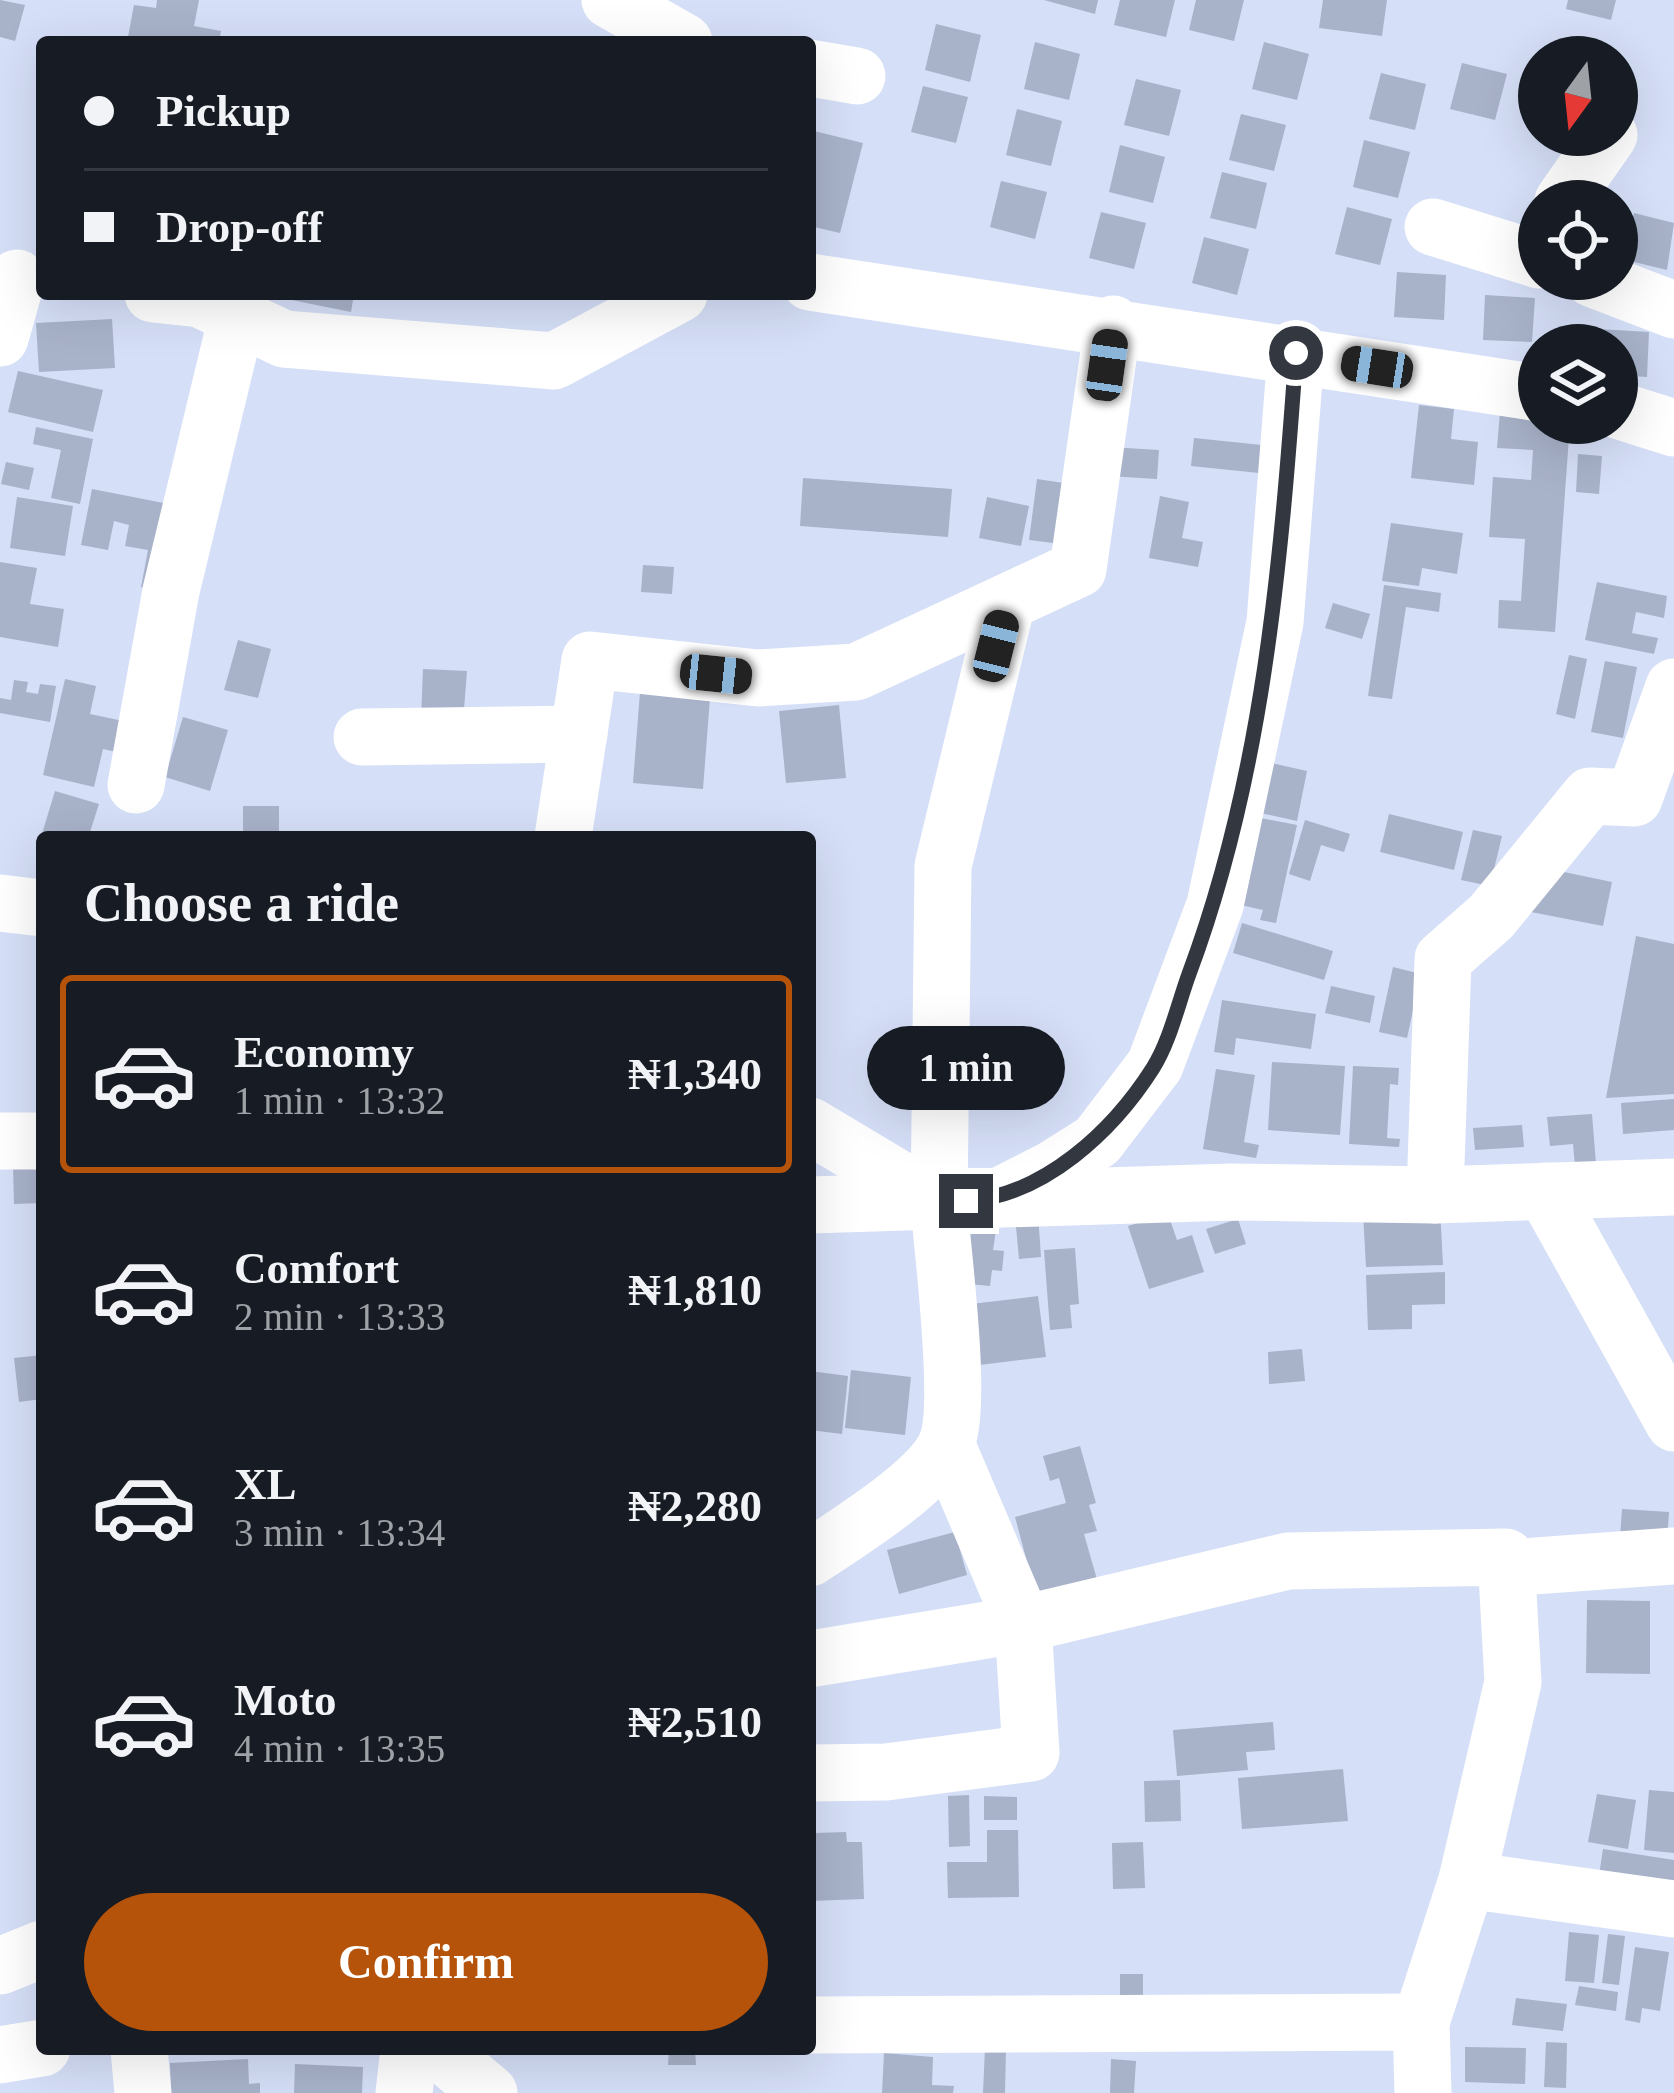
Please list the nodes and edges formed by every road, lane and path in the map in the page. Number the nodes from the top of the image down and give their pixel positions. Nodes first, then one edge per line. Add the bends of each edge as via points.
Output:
1 (1433, 226) dead end
2 (1518, 246) edge
3 (20, 278) edge
4 (816, 283) edge
5 (1638, 296) edge
6 (202, 300) edge
7 (669, 300) edge
8 (1674, 310) edge
9 (237, 317) junction
10 (1113, 324) junction
11 (0, 338) edge
12 (1296, 353) junction
13 (1518, 390) edge
14 (1638, 417) edge
15 (1674, 428) edge
16 (1007, 602) junction
17 (1674, 687) edge
18 (579, 734) junction
19 (362, 737) dead end
20 (136, 785) dead end
21 (1654, 800) edge
22 (564, 831) edge
23 (0, 903) edge
24 (36, 907) edge
25 (816, 1130) edge
26 (0, 1141) edge
27 (36, 1141) edge
28 (1674, 1187) edge
29 (1545, 1191) junction
30 (1435, 1195) junction
31 (939, 1203) junction
32 (816, 1205) edge
33 (1674, 1423) edge
34 (947, 1446) junction
35 (816, 1554) edge
36 (1674, 1556) edge
37 (1507, 1568) junction
38 (1023, 1624) junction
39 (816, 1658) edge
40 (816, 1773) edge
41 (1467, 1880) junction
42 (1674, 1910) edge
43 (36, 1950) edge
44 (0, 1965) edge
45 (1421, 2022) junction
46 (816, 2026) edge
47 (36, 2049) edge
48 (0, 2055) edge
49 (140, 2055) edge
50 (408, 2055) edge
51 (444, 2055) edge
52 (143, 2093) edge
53 (404, 2093) edge
54 (488, 2093) edge
55 (1423, 2093) edge

1 - 2 street
3 - 11 street
4 - 10 street
5 - 8 street
6 - 9 street
7 - 9 street via 554,361 284,339
9 - 20 street via 171,591
10 - 12 street
10 - 16 street via 1078,569
12 - 13 street
12 - 31 street via 1275,622 1215,905 1155,1065 1082,1151 994,1199
14 - 15 street
16 - 18 street via 856,672 758,678 590,660
16 - 31 street via 943,866
17 - 21 street
18 - 19 street
18 - 22 street
21 - 30 street via 1589,796 1491,917 1443,959
23 - 24 street
25 - 31 street
26 - 27 street
28 - 29 street
29 - 30 street
29 - 33 street
30 - 31 street via 1232,1192
31 - 32 street
31 - 34 street via 952,1360
34 - 35 street via 923,1478
34 - 38 street
36 - 37 street
37 - 38 street via 1506,1557 1288,1561
37 - 41 street via 1513,1682
38 - 39 street
38 - 40 street via 1031,1753
41 - 42 street
41 - 45 street
43 - 44 street
45 - 46 street
45 - 55 street
47 - 48 street
49 - 52 street
50 - 53 street
51 - 54 street

